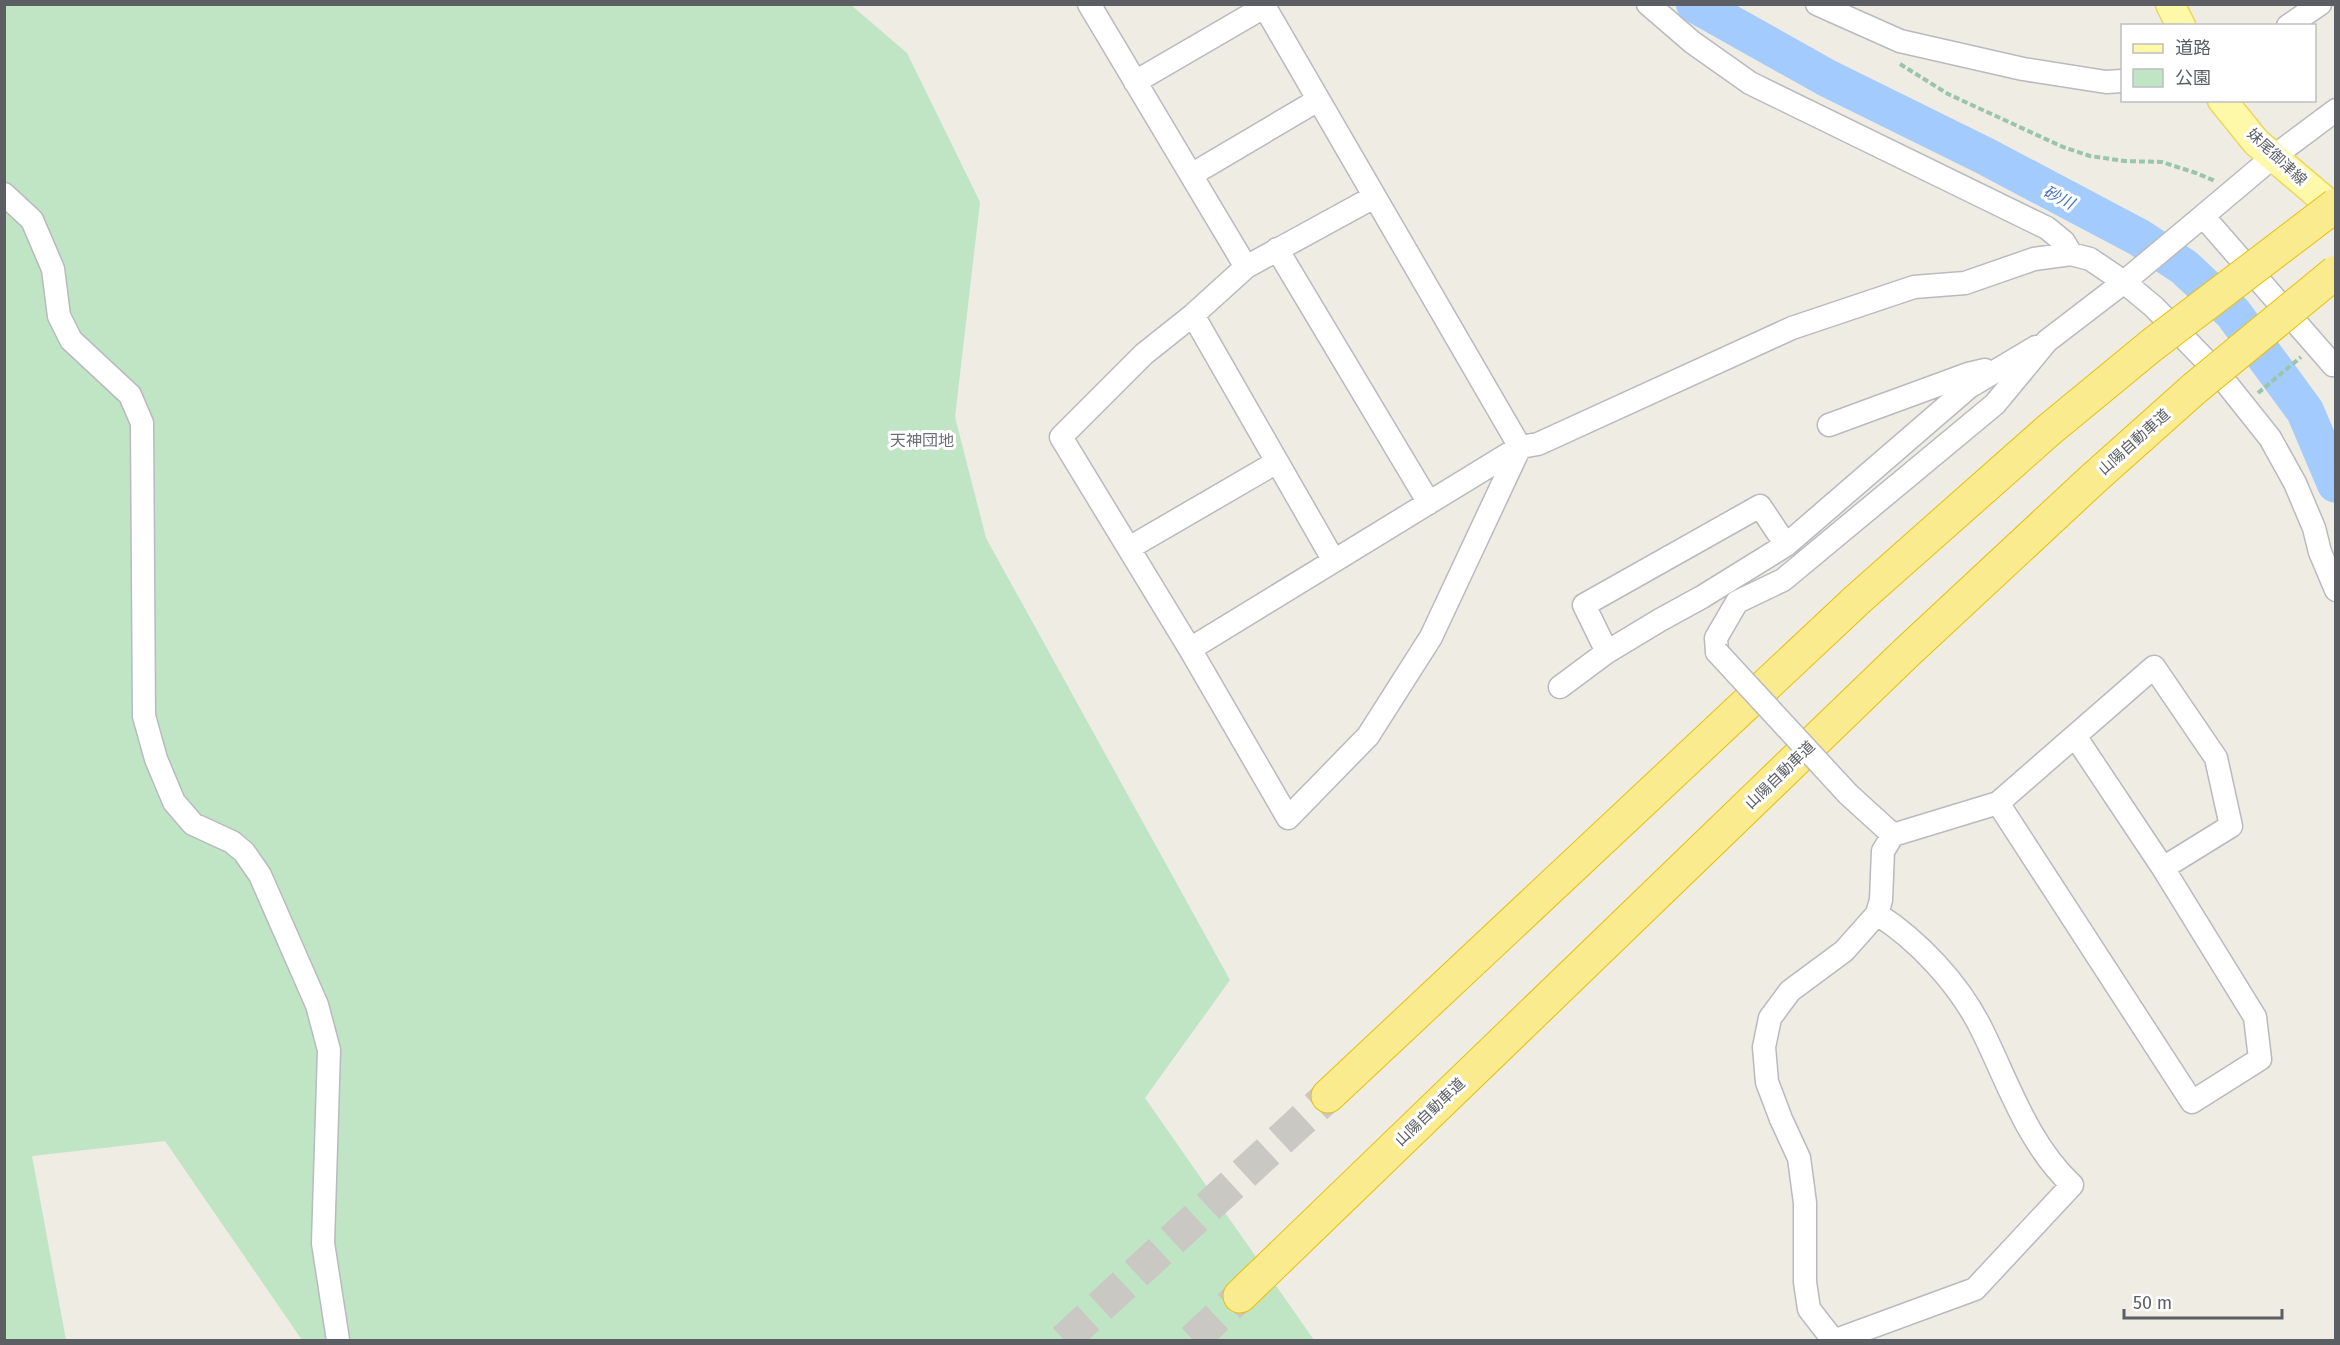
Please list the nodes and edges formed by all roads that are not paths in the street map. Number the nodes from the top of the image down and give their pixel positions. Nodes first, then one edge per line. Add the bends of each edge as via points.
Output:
1 (1089, 4) edge
2 (1648, 4) edge
3 (1817, 4) edge
4 (2170, 4) edge
5 (2320, 4) edge
6 (1264, 6) edge
7 (2180, 24) edge
8 (2292, 24) edge
9 (2121, 81) edge
10 (1135, 82) junction
11 (1318, 100) junction
12 (2224, 102) edge
13 (2336, 110) edge
14 (2273, 157) junction
15 (1191, 175) junction
16 (4, 194) edge
17 (1374, 197) junction
18 (2336, 205) edge
19 (2336, 210) edge
20 (2198, 221) junction
21 (1277, 249) junction
22 (2071, 254) junction
23 (1246, 267) junction
24 (2336, 272) edge
25 (2124, 282) junction
26 (1193, 315) junction
27 (2047, 341) junction
28 (2336, 364) edge
29 (2002, 366) junction
30 (1828, 425) dead end
31 (1520, 447) junction
32 (1277, 462) junction
33 (1429, 503) junction
34 (1786, 545) junction
35 (1129, 548) junction
36 (1334, 561) junction
37 (2336, 590) edge
38 (1190, 649) junction
39 (1607, 652) junction
40 (1560, 687) dead end
41 (2074, 736) junction
42 (1998, 803) junction
43 (1893, 835) junction
44 (2163, 868) junction
45 (1877, 915) junction
46 (1328, 1096) tunnel mouth
47 (1240, 1296) tunnel mouth
48 (338, 1341) edge
49 (1834, 1341) edge

1 - 10 street
2 - 22 street via 1692,42 1750,82 2047,228
3 - 9 street via 1900,41 2023,69
4 - 7 main road
5 - 8 street
6 - 10 street
6 - 11 street
10 - 15 street
11 - 15 street
11 - 17 street
12 - 14 main road, 妹尾御津線
13 - 14 street
14 - 19 main road, 妹尾御津線
14 - 20 street
15 - 23 street
16 - 48 street via 32,220 53,269 59,316 71,340 130,395 142,423 144,716 156,759 174,802 193,824 232,842 260,875 317,1005 329,1050 323,1243
17 - 21 street
17 - 31 street
18 - 46 highway, bridge via 2152,345 1858,598
20 - 25 street
20 - 28 street
21 - 23 street
21 - 33 street
22 - 25 street via 2090,259
22 - 31 street via 2034,259 1965,283 1914,287 1792,328 1538,444
23 - 26 street
24 - 47 highway, 山陽自動車道, bridge via 2195,388 1905,654
25 - 27 street
25 - 37 street via 2219,374 2270,438 2295,483
26 - 32 street
26 - 35 street via 1144,354 1060,436
27 - 29 street
27 - 43 street, bridge via 1995,404 1783,580 1737,602 1716,638 1717,652 1848,794
29 - 30 street via 1968,374
29 - 34 street via 1969,387
31 - 33 street
31 - 38 street via 1431,637 1368,736 1288,818
32 - 35 street
32 - 36 street
33 - 36 street
34 - 39 street
34 - 39 street via 1760,506 1584,605
35 - 38 street
36 - 38 street
39 - 40 street
41 - 42 street
41 - 44 street
41 - 44 street via 2154,667 2216,758 2230,826
42 - 43 street
42 - 44 street via 2192,1102 2260,1059 2255,1017
43 - 45 street via 1883,851
45 - 49 street via 1844,951 1790,991 1770,1018 1764,1047 1767,1082 1799,1158 1805,1203 1809,1309
45 - 49 street via 1900,929 1925,953 1967,1003 2016,1107 2042,1150 2072,1185 1975,1289

